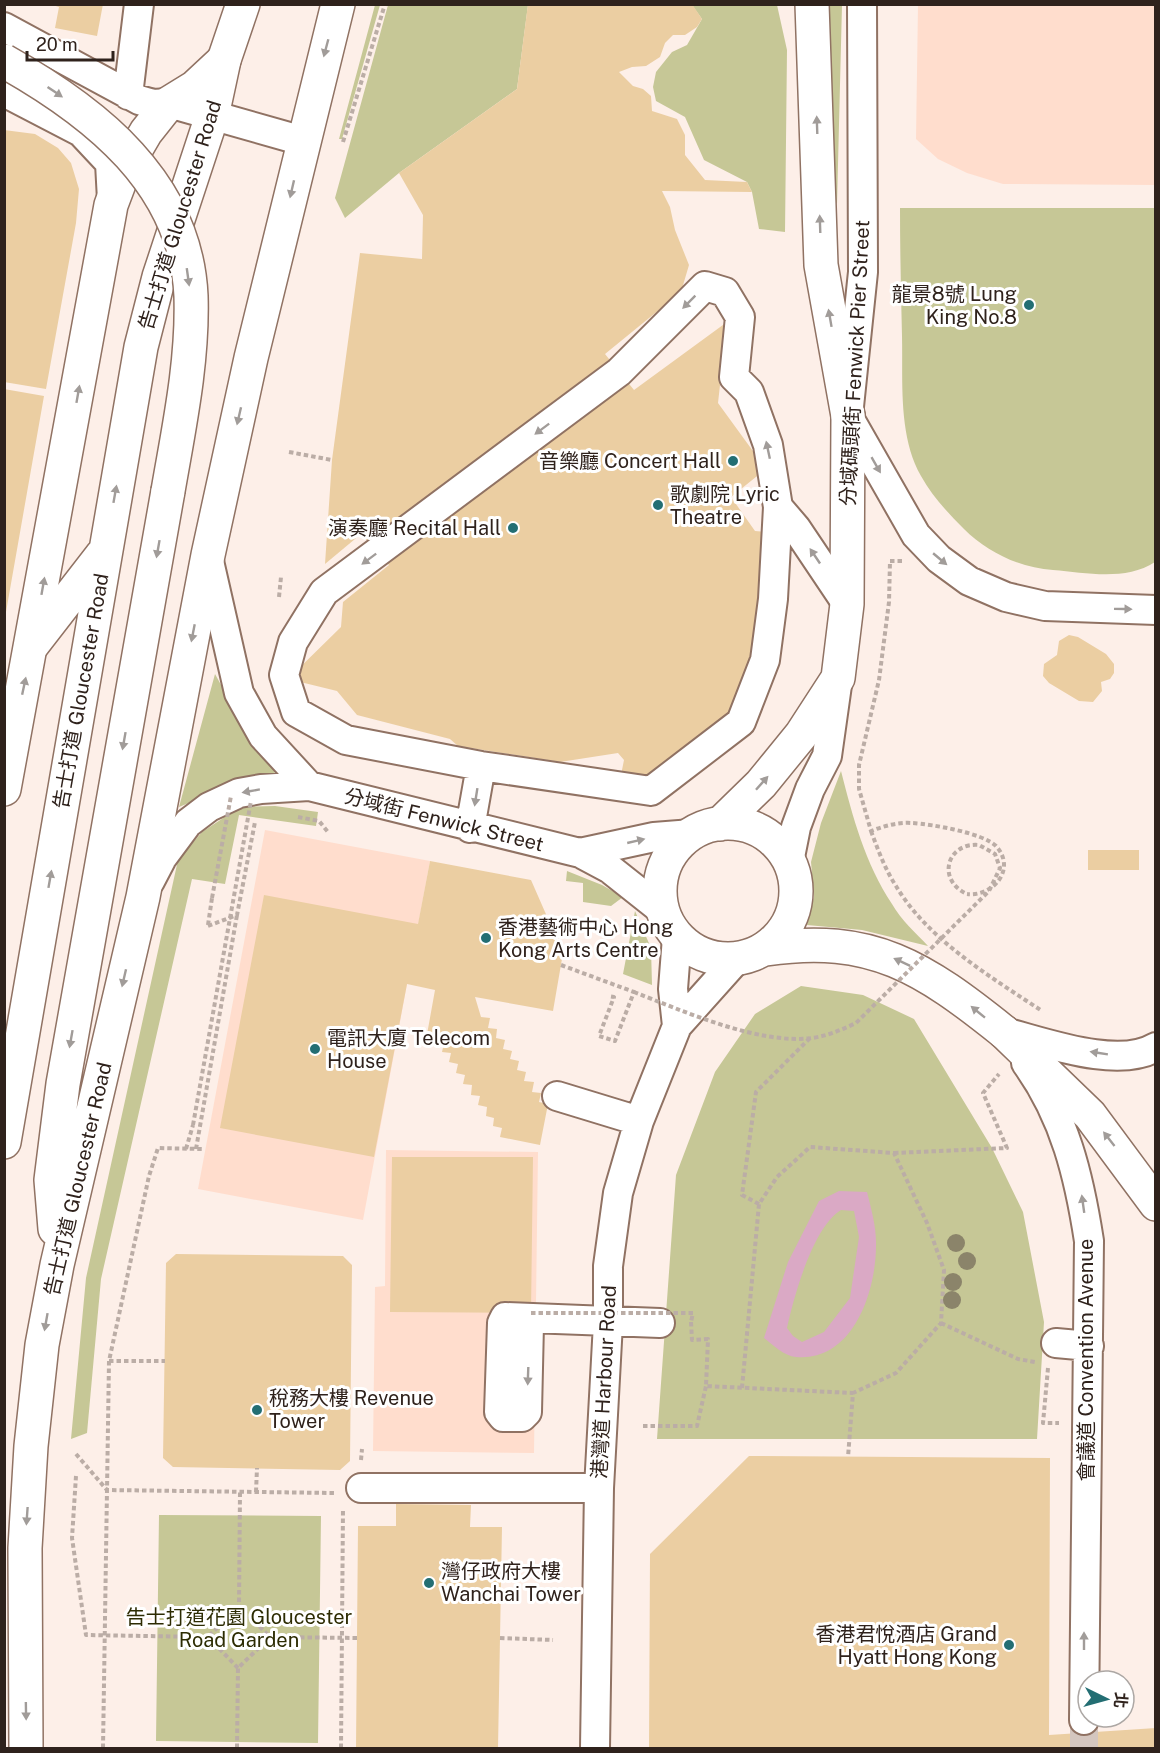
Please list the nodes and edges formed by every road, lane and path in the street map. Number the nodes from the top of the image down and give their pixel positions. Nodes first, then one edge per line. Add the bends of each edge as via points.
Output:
1 (139, 4) edge
2 (243, 4) edge
3 (338, 4) edge
4 (385, 4) edge
5 (812, 4) edge
6 (863, 4) edge
7 (4, 27) edge
8 (224, 60) junction
9 (4, 61) edge
10 (116, 89) junction
11 (4, 92) edge
12 (169, 103) junction
13 (212, 116) junction
14 (81, 132) junction
15 (303, 141) junction
16 (343, 142) dead end
17 (111, 205) junction
18 (848, 416) junction
19 (289, 452) dead end
20 (332, 460) dead end
21 (778, 507) junction
22 (105, 552) junction
23 (207, 555) junction
24 (902, 561) dead end
25 (281, 577) dead end
26 (279, 597) dead end
27 (847, 604) junction
28 (1155, 610) edge
29 (33, 644) junction
30 (838, 678) junction
31 (10, 726) edge
32 (481, 766) junction
33 (309, 786) junction
34 (4, 789) edge
35 (231, 796) dead end
36 (252, 801) dead end
37 (319, 820) dead end
38 (255, 822) dead end
39 (470, 828) junction
40 (706, 829) junction
41 (872, 831) junction
42 (328, 832) dead end
43 (580, 853) junction
44 (789, 862) junction
45 (143, 897) junction
46 (237, 915) junction
47 (670, 924) junction
48 (752, 954) junction
49 (561, 965) dead end
50 (634, 992) junction
51 (608, 996) dead end
52 (1030, 1003) dead end
53 (677, 1026) junction
54 (1004, 1032) junction
55 (810, 1038) junction
56 (1155, 1047) edge
57 (999, 1074) dead end
58 (557, 1096) dead end
59 (639, 1121) junction
60 (4, 1142) edge
61 (186, 1149) junction
62 (196, 1149) junction
63 (202, 1149) dead end
64 (894, 1154) junction
65 (759, 1204) junction
66 (1155, 1204) edge
67 (57, 1265) junction
68 (532, 1316) joint
69 (608, 1323) junction
70 (660, 1323) dead end
71 (941, 1323) junction
72 (1056, 1343) dead end
73 (1089, 1346) junction
74 (109, 1361) junction
75 (165, 1361) dead end
76 (706, 1386) junction
77 (742, 1388) junction
78 (853, 1393) junction
79 (1063, 1423) dead end
80 (643, 1426) dead end
81 (362, 1449) dead end
82 (76, 1454) dead end
83 (848, 1456) dead end
84 (257, 1468) dead end
85 (76, 1476) dead end
86 (599, 1488) junction
87 (107, 1491) junction
88 (352, 1491) junction
89 (240, 1492) junction
90 (256, 1492) junction
91 (239, 1606) junction
92 (104, 1636) junction
93 (208, 1637) junction
94 (270, 1637) junction
95 (342, 1638) junction
96 (357, 1638) dead end
97 (500, 1638) dead end
98 (554, 1640) dead end
99 (238, 1668) junction
100 (1084, 1669) edge
101 (26, 1749) edge
102 (103, 1749) edge
103 (237, 1749) edge
104 (340, 1749) edge
105 (595, 1749) edge

1 - 10 street
2 - 8 main road
3 -> 15 main road, 告士打道 Gloucester Road
4 - 16 path
18 -> 5 main road via 822,266
6 - 18 street, 分域碼頭街 Fenwick Pier Street via 862,272
7 - 10 street
8 - 12 main road, 告士打道 Gloucester Road via 195,87
8 - 13 main road, 告士打道 Gloucester Road
9 -> 67 main road, bridge via 70,102 111,134 146,172 176,228 187,269 191,326 183,405 63,1084 51,1180
10 - 12 street via 153,104
10 - 14 street via 111,115 104,124
11 - 14 street
12 - 13 street
12 - 17 main road, 告士打道 Gloucester Road via 125,168
13 - 15 street
22 -> 13 main road, 告士打道 Gloucester Road via 141,347 159,277
14 - 17 street via 110,163
15 -> 23 main road, 告士打道 Gloucester Road
29 -> 17 main road, 告士打道 Gloucester Road
18 - 27 main road, 分域碼頭街 Fenwick Pier Street
18 -> 28 street via 916,534 939,559 969,581 1006,597 1045,606
19 - 20 path
27 -> 21 street
21 - 32 street via 765,660 741,722 651,791
21 -> 32 street via 768,445 749,392 734,377 740,317 725,292 705,286 619,372 324,592 293,642 284,675 296,712 346,740
22 - 29 main road
60 -> 22 main road, 告士打道 Gloucester Road
23 - 33 street via 239,693 263,736
23 -> 45 main road, 告士打道 Gloucester Road
24 - 41 path via 890,561 879,680 859,765 859,789
25 - 26 path
27 - 30 main road, 分域碼頭街 Fenwick Pier Street
31 -> 29 main road, 告士打道 Gloucester Road
40 -> 30 main road, 分域碼頭街 Fenwick Pier Street via 761,784 801,735
30 - 44 street, 分域碼頭街 Fenwick Pier Street via 827,756 806,799
31 - 34 main road, 告士打道 Gloucester Road
32 -> 39 street
33 - 39 street, 分域街 Fenwick Street
33 -> 45 street, 分域街 Fenwick Street via 239,793 209,807 178,836
35 - 46 path, bridge via 208,926
36 - 61 path, bridge
37 - 42 path
38 - 46 path
39 - 43 street, 分域街 Fenwick Street
43 -> 40 street, 分域街 Fenwick Street
40 - 44 main road via 734,823 760,831 781,849
40 - 47 main road via 670,854 664,868 660,883
41 - 52 path via 896,887 920,919 946,943
41 - 55 path, bridge via 910,822 992,843 1001,855 1001,877 987,892 967,894 951,883 950,861 962,848 979,844 995,854 1000,868 989,891 856,1023
43 - 47 street, 分域街 Fenwick Street via 610,869
44 - 48 main road via 796,886 792,915 777,941
45 -> 67 main road, 告士打道 Gloucester Road
46 - 62 path
47 - 48 main road via 703,955 720,959
47 - 53 street, 港灣道 Harbour Road
48 - 53 street, 港灣道 Harbour Road
54 -> 48 main road, 會議道 Convention Avenue via 953,991 891,957 824,943
49 - 50 path
50 - 51 path via 615,1041 599,1036 614,997
50 - 55 path, bridge via 711,1022 772,1036
53 - 59 street, 港灣道 Harbour Road
56 -> 54 street via 1137,1054 1112,1056
66 -> 54 main road via 1090,1115
73 -> 54 street, 會議道 Convention Avenue via 1089,1241 1082,1191 1058,1115
55 - 65 path via 756,1092 742,1195
57 - 64 path via 983,1093 1007,1148
58 - 59 street
59 - 69 street, 港灣道 Harbour Road via 618,1193 608,1266
61 - 62 path
61 - 74 path via 158,1148
62 - 63 path
64 - 65 path via 810,1147 777,1178
64 - 71 path via 944,1270
65 - 77 path
67 -> 101 main road, 告士打道 Gloucester Road via 42,1345 25,1536
68 - 69 street
68 - 76 path, bridge via 693,1312 692,1340 708,1339
69 - 70 street
69 - 86 street, 港灣道 Harbour Road
71 - 78 path via 896,1373
71 - 79 path via 1018,1359 1048,1365 1044,1423
72 - 73 street
100 -> 73 street, 會議道 Convention Avenue
74 - 75 path
74 - 87 path
76 - 77 path
76 - 80 path via 697,1426
77 - 78 path
78 - 83 path
81 - 88 path
82 - 87 path
84 - 90 path
85 - 92 path via 72,1538 86,1635
86 - 88 street
86 - 105 street, 港灣道 Harbour Road
87 - 89 path
87 - 92 path
88 - 90 path
88 - 95 path
89 - 90 path
89 - 91 path
91 - 93 path
91 - 94 path
92 - 93 path
92 - 102 path
93 - 99 path
94 - 95 path
94 - 99 path
95 - 96 path
95 - 104 path
97 - 98 path
99 - 103 path

